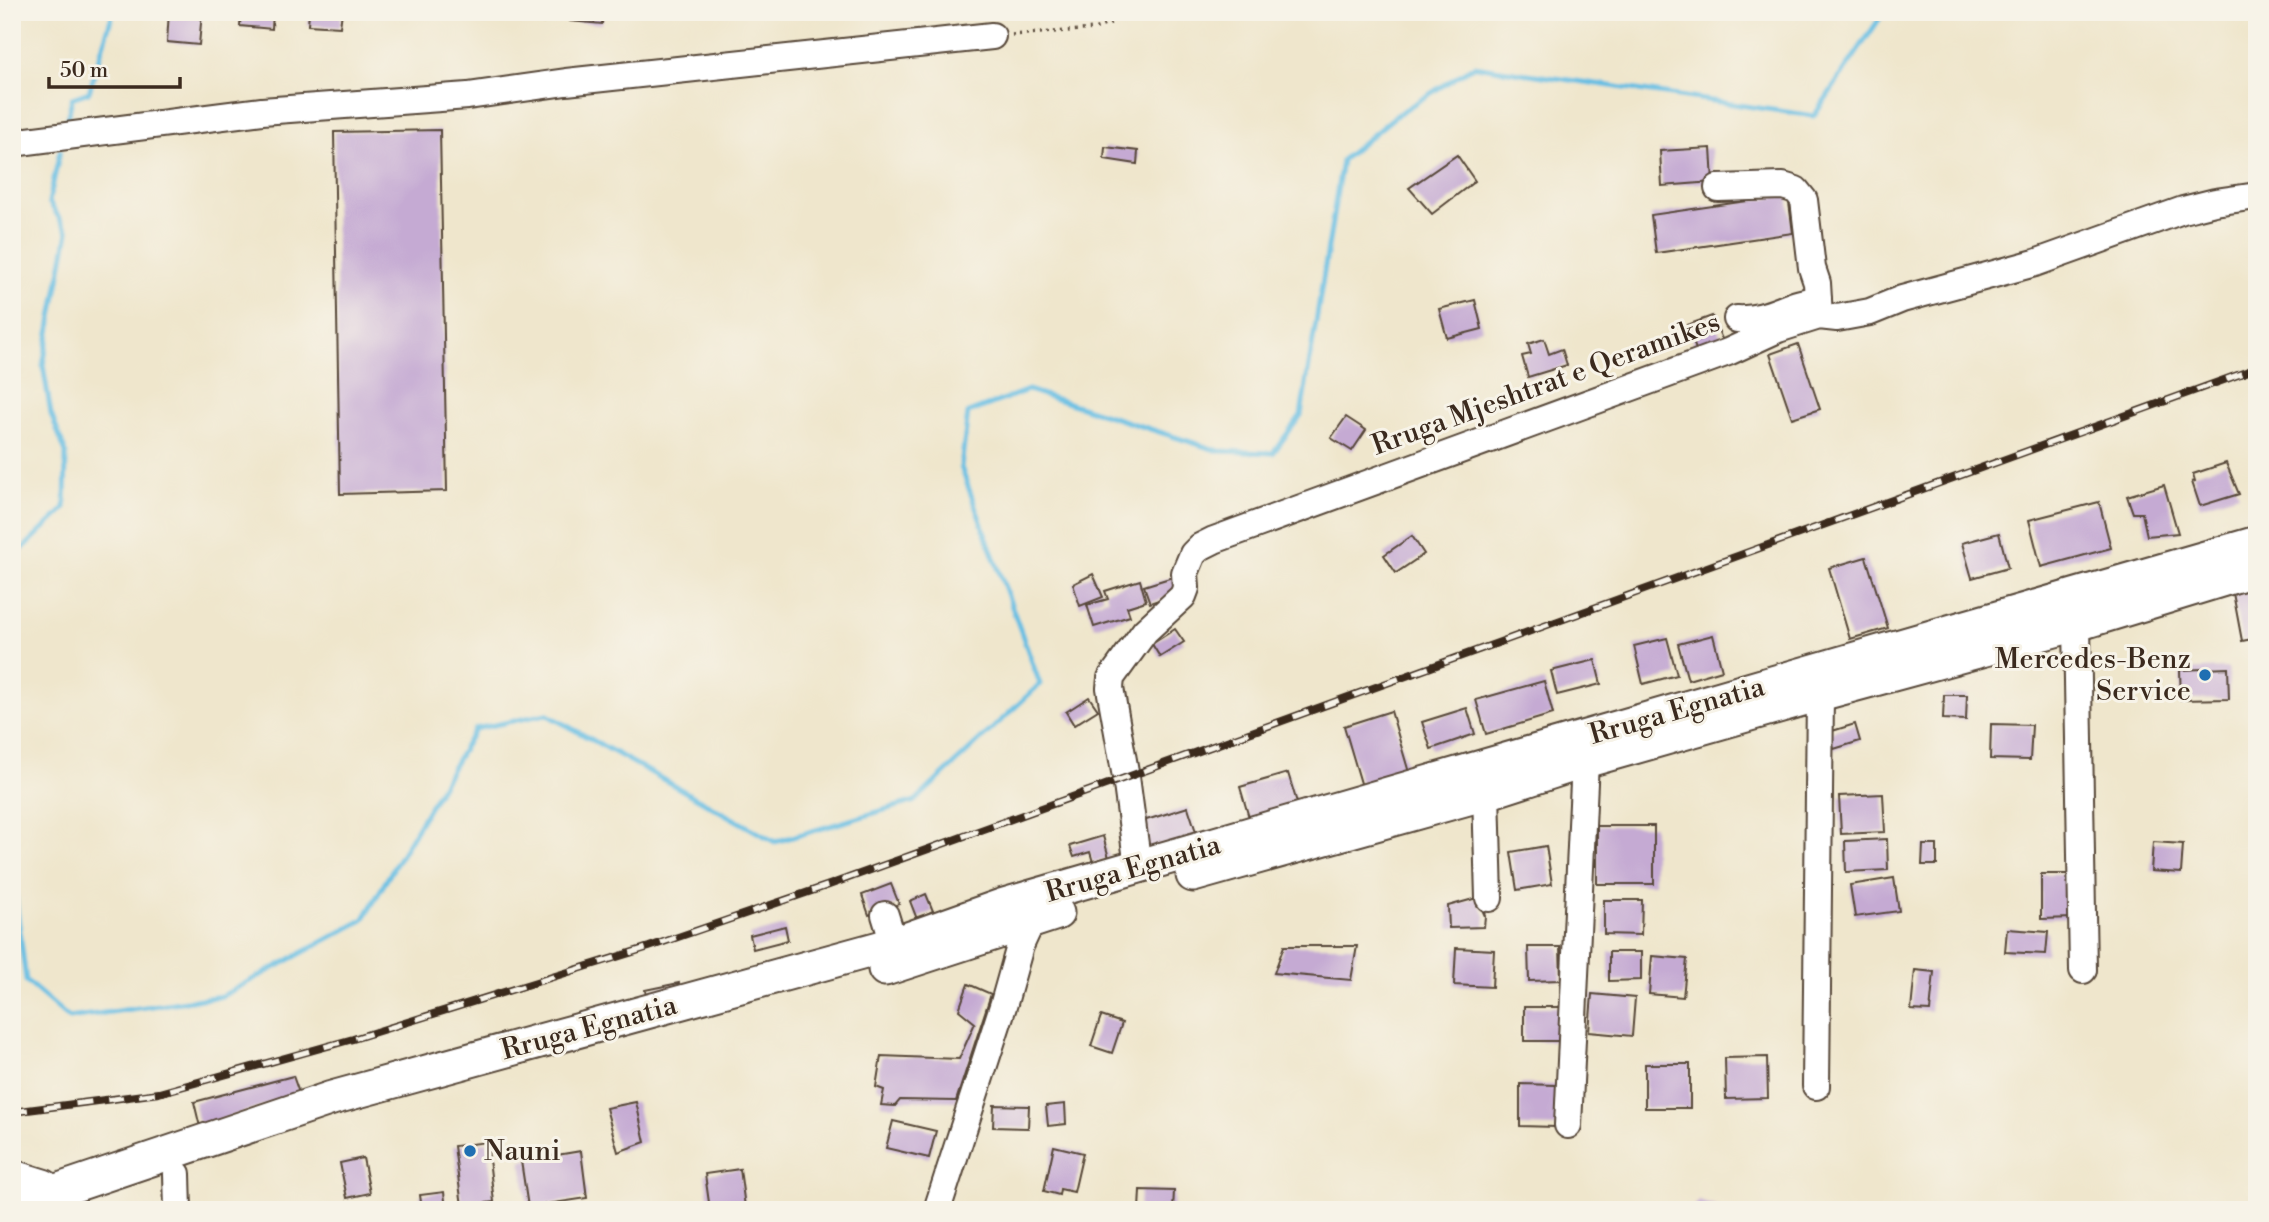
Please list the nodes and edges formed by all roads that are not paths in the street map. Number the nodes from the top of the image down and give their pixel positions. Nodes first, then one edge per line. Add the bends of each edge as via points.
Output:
1 (992, 36) road end
2 (12, 143) edge
3 (1718, 188) dead end
4 (2257, 196) edge
5 (1819, 308) junction
6 (1737, 319) dead end
7 (2257, 542) edge
8 (2257, 569) edge
9 (2077, 624) junction
10 (1820, 694) junction
11 (1585, 761) junction
12 (1486, 793) junction
13 (1138, 867) junction
14 (1489, 898) dead end
15 (1019, 920) junction
16 (2083, 970) dead end
17 (1816, 1086) dead end
18 (1568, 1125) dead end
19 (177, 1174) junction
20 (12, 1175) edge
21 (62, 1200) edge
22 (12, 1206) edge
23 (178, 1210) edge
24 (937, 1210) edge

1 - 2 street via 468,96 262,111
3 - 5 street via 1783,186 1796,190 1807,209
4 - 5 street, Rruga Mjeshtrat e Qeramikes via 2183,210 2035,263 1870,312 1844,317
5 - 6 street via 1804,301 1767,317
5 - 13 street, Rruga Mjeshtrat e Qeramikes via 1728,352 1200,547 1188,565 1183,596 1145,631 1111,678
7 - 13 main road, Rruga Egnatia
8 - 9 main road, Rruga Egnatia
9 - 10 main road, Rruga Egnatia
9 - 16 street
10 - 11 main road, Rruga Egnatia
10 - 17 street
11 - 12 main road, Rruga Egnatia
11 - 18 street
12 - 14 street
12 - 15 main road, Rruga Egnatia
13 - 15 main road, Rruga Egnatia
15 - 19 main road, Rruga Egnatia via 902,965 339,1119
15 - 21 main road, Rruga Egnatia via 889,929 332,1098
15 - 24 street via 1004,1003
19 - 21 main road, Rruga Egnatia
19 - 23 street
20 - 21 street via 45,1183
21 - 22 main road, Rruga Egnatia

